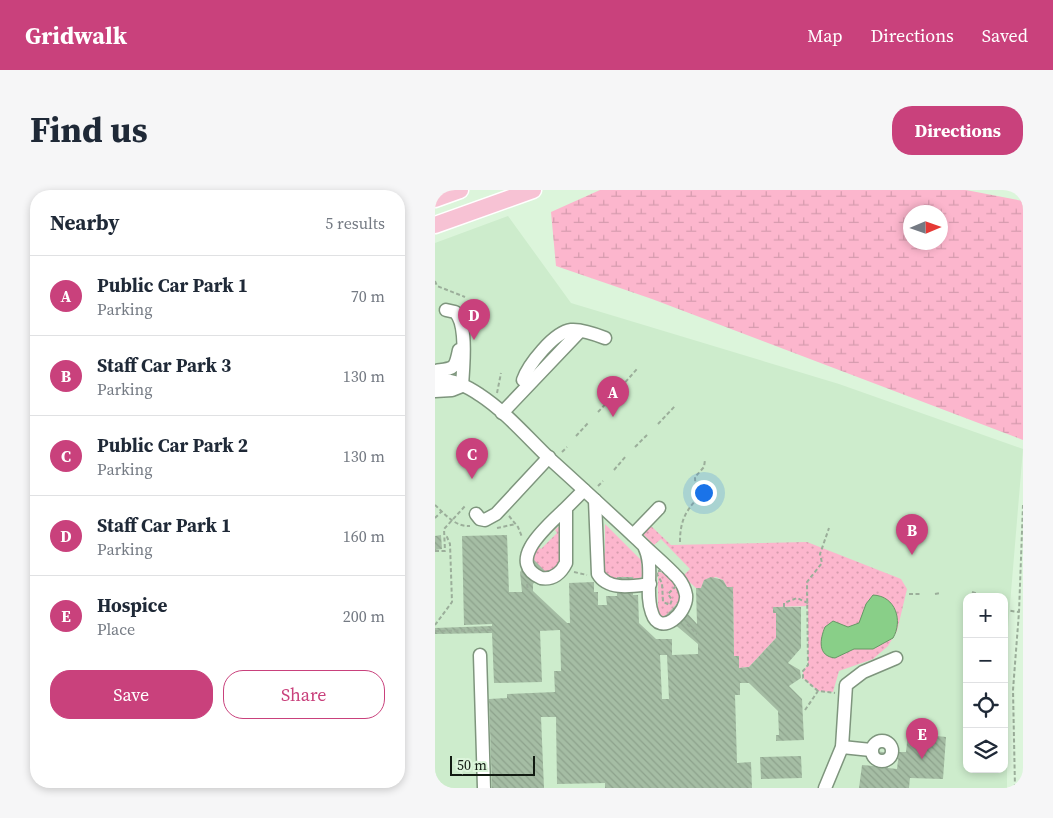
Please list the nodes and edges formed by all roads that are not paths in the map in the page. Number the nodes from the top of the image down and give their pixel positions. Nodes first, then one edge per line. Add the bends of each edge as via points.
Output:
1 (460, 190) edge
2 (533, 190) edge
3 (435, 199) edge
4 (435, 225) edge
5 (446, 310) dead end
6 (580, 331) junction
7 (605, 338) dead end
8 (462, 342) junction
9 (566, 346) junction
10 (435, 371) edge
11 (435, 380) edge
12 (523, 380) junction
13 (462, 386) junction
14 (435, 391) edge
15 (499, 410) junction
16 (550, 455) junction
17 (591, 493) junction
18 (566, 508) junction
19 (659, 508) dead end
20 (633, 535) junction
21 (644, 546) junction
22 (650, 584) junction
23 (480, 655) dead end
24 (896, 658) dead end
25 (842, 747) junction
26 (871, 750) junction
27 (484, 788) edge
28 (825, 788) edge

1 - 3 main road
2 - 4 main road
5 - 8 street via 458,315
6 - 7 street
6 - 9 street
6 - 12 street via 559,335 527,367
8 - 10 street via 455,366
8 - 13 street via 465,351
9 - 12 street via 556,345
9 - 15 street
11 - 13 street via 452,380
12 - 15 street
13 - 14 street
13 - 15 street via 481,395
15 - 16 street
16 - 16 street via 496,514 480,519 476,514 488,510
16 - 17 street
17 - 18 street
17 - 20 street
17 - 22 street via 597,574 612,586
18 - 18 street via 566,563 555,576 538,576 528,563 530,546
19 - 20 street
20 - 21 street
21 - 22 street via 649,561
21 - 22 street via 678,578 684,589 685,604 678,616 667,624 655,620 651,611
23 - 27 street
24 - 25 street via 856,676 846,686
25 - 26 street
25 - 28 street
26 - 26 street via 876,743 891,745 893,752 881,764

